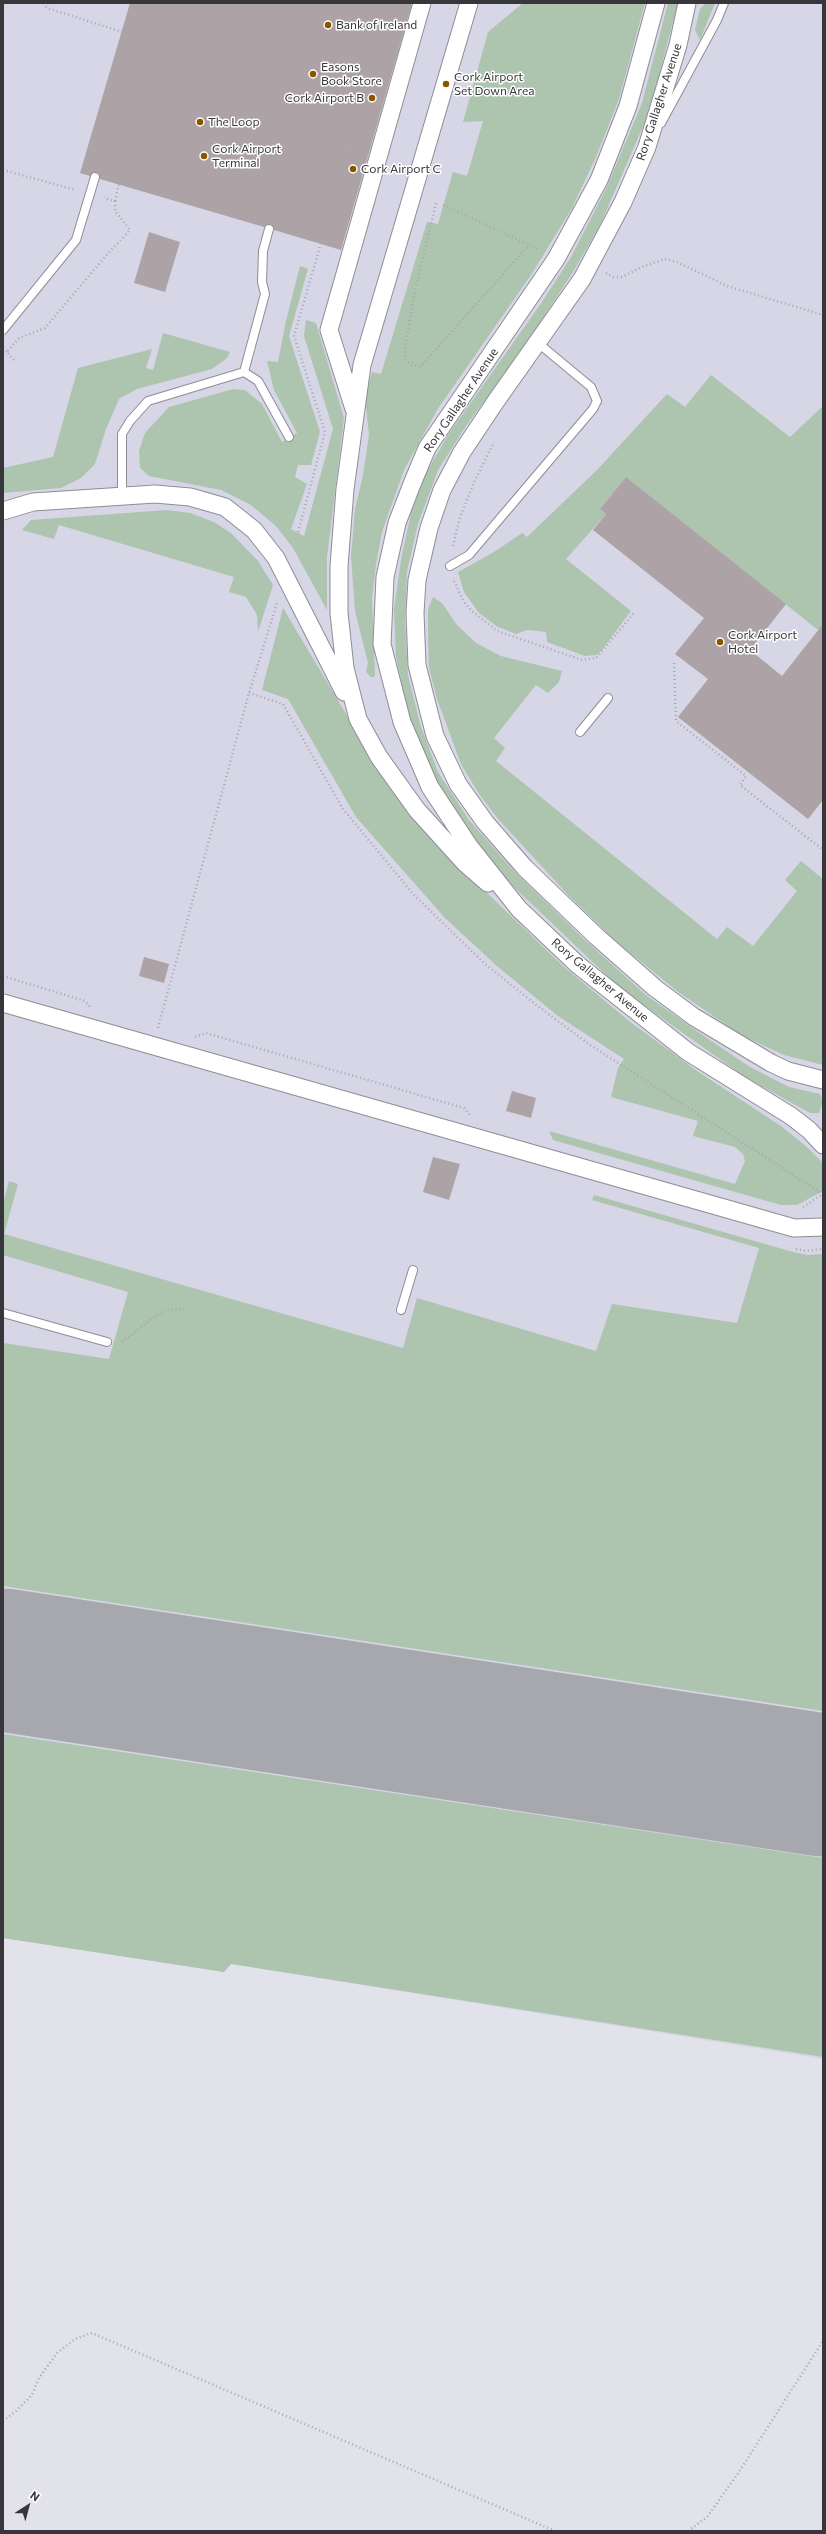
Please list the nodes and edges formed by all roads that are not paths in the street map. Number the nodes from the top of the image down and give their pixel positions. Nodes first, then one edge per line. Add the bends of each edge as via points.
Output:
1 (422, 3) edge
2 (469, 3) edge
3 (656, 3) edge
4 (687, 3) edge
5 (724, 3) edge
6 (647, 147) junction
7 (95, 178) dead end
8 (269, 229) dead end
9 (3, 330) edge
10 (538, 343) junction
11 (244, 372) junction
12 (355, 413) junction
13 (289, 437) dead end
14 (122, 496) junction
15 (3, 510) edge
16 (450, 566) dead end
17 (608, 698) dead end
18 (358, 719) junction
19 (580, 732) dead end
20 (519, 908) junction
21 (3, 1002) edge
22 (823, 1080) edge
23 (823, 1145) edge
24 (823, 1227) edge
25 (413, 1270) dead end
26 (401, 1310) dead end
27 (3, 1313) edge
28 (107, 1342) road end

1 - 12 street via 329,330
2 - 12 street via 362,365
3 - 20 street, Rory Gallagher Avenue via 628,106 599,180 556,259 427,448 397,523 385,577 382,644 402,722 430,787 469,846
4 - 6 street, Rory Gallagher Avenue via 678,46
5 - 6 lane
6 - 10 street, Rory Gallagher Avenue via 596,254
7 - 9 lane via 76,240
8 - 11 lane via 263,251 262,282 265,294
10 - 16 lane via 591,387 597,401 593,409 469,556
10 - 22 street, Rory Gallagher Avenue via 462,452 442,490 429,528 417,580 415,647 420,684 435,736 458,784 485,822 525,868 596,936 655,988 735,1044 788,1071
11 - 13 lane via 258,381
11 - 14 lane via 148,401 122,434
12 - 18 street via 339,566 338,613 345,668
14 - 15 street via 33,502
14 - 18 street via 155,494 190,498 225,508 254,530 276,558
17 - 19 lane
18 - 20 street via 379,757 417,810 465,863
20 - 23 street, Rory Gallagher Avenue via 578,965 658,1029 688,1052 791,1116
21 - 24 street via 794,1228
25 - 26 lane
27 - 28 lane

